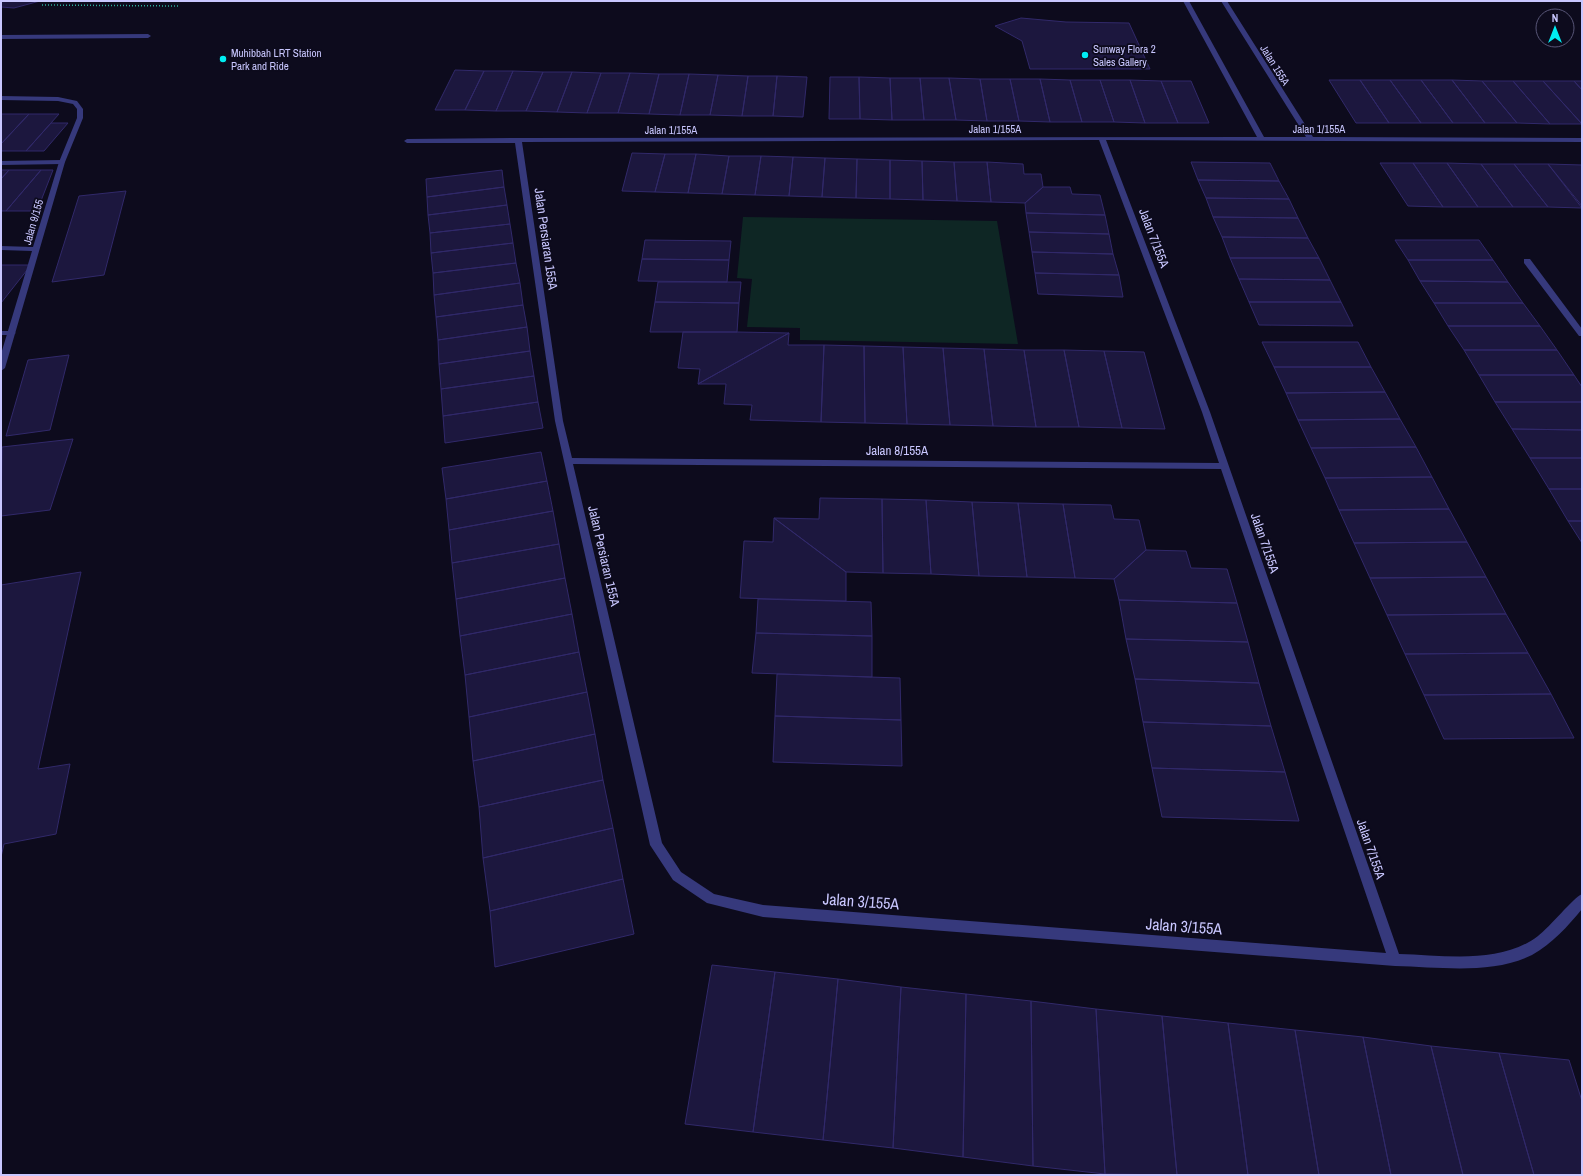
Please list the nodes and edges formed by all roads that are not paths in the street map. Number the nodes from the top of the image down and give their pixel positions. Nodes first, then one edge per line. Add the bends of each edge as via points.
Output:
1 (1186, 1) edge
2 (1224, 1) edge
3 (148, 36) dead end
4 (1, 37) edge
5 (1, 98) edge
6 (1102, 138) junction
7 (1262, 139) junction
8 (1310, 139) junction
9 (518, 140) junction
10 (1582, 140) edge
11 (407, 141) dead end
12 (62, 162) junction
13 (1, 163) edge
14 (1, 248) edge
15 (37, 248) junction
16 (1527, 261) dead end
17 (1, 333) edge
18 (12, 333) junction
19 (1582, 334) edge
20 (1, 368) edge
21 (569, 460) junction
22 (1225, 466) junction
23 (1582, 900) edge
24 (763, 911) joint
25 (1395, 960) junction

1 - 7 street
2 - 8 street, Jalan 155A
3 - 4 street
5 - 12 street, Jalan 9/155 via 58,99 75,102 80,110 80,118
6 - 7 street, Jalan 1/155A
6 - 9 street, Jalan 1/155A
6 - 22 street, Jalan 7/155A
7 - 8 street, Jalan 1/155A
8 - 10 street, Jalan 1/155A
9 - 11 street, Jalan 1/155A
9 - 21 street, Jalan Persiaran 155A via 559,421
12 - 13 street
12 - 15 street, Jalan 9/155
14 - 15 street
15 - 18 street, Jalan 9/155
16 - 19 street
17 - 18 street
18 - 20 street, Jalan 9/155
21 - 22 street, Jalan 8/155A
21 - 24 street, Jalan Persiaran 155A via 656,845 676,876 711,899
22 - 25 street, Jalan 7/155A
23 - 25 street, Jalan 3/155A via 1560,927 1528,951 1491,962
24 - 25 street, Jalan 3/155A

